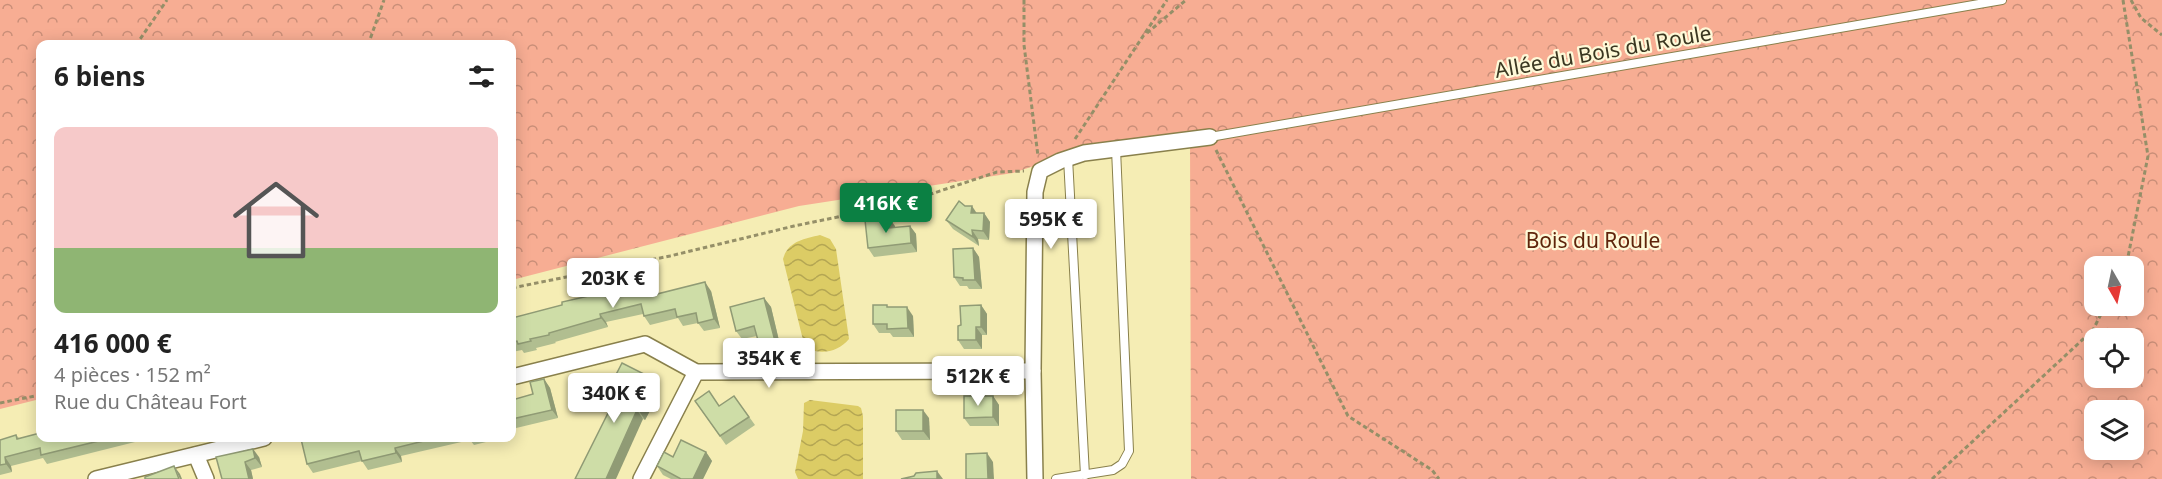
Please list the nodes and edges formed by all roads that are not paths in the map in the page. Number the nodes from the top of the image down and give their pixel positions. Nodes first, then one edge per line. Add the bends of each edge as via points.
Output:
1 (2002, 0) edge
2 (1210, 137) joint
3 (1116, 149) junction
4 (1064, 159) junction
5 (1033, 371) junction
6 (696, 372) junction
7 (516, 376) edge
8 (247, 442) edge
9 (196, 454) junction
10 (1085, 475) junction
11 (96, 479) edge
12 (206, 479) edge
13 (641, 479) edge
14 (1035, 479) edge
15 (1056, 479) edge

1 - 2 lane, Allée du Bois du Roule
2 - 3 street
3 - 4 street
3 - 10 lane via 1129,451 1122,464 1113,470
4 - 5 street via 1040,171 1035,192
4 - 10 lane
5 - 6 street
5 - 14 street
6 - 7 street via 645,345
6 - 13 street
8 - 9 street
9 - 11 street
9 - 12 street
10 - 15 lane

